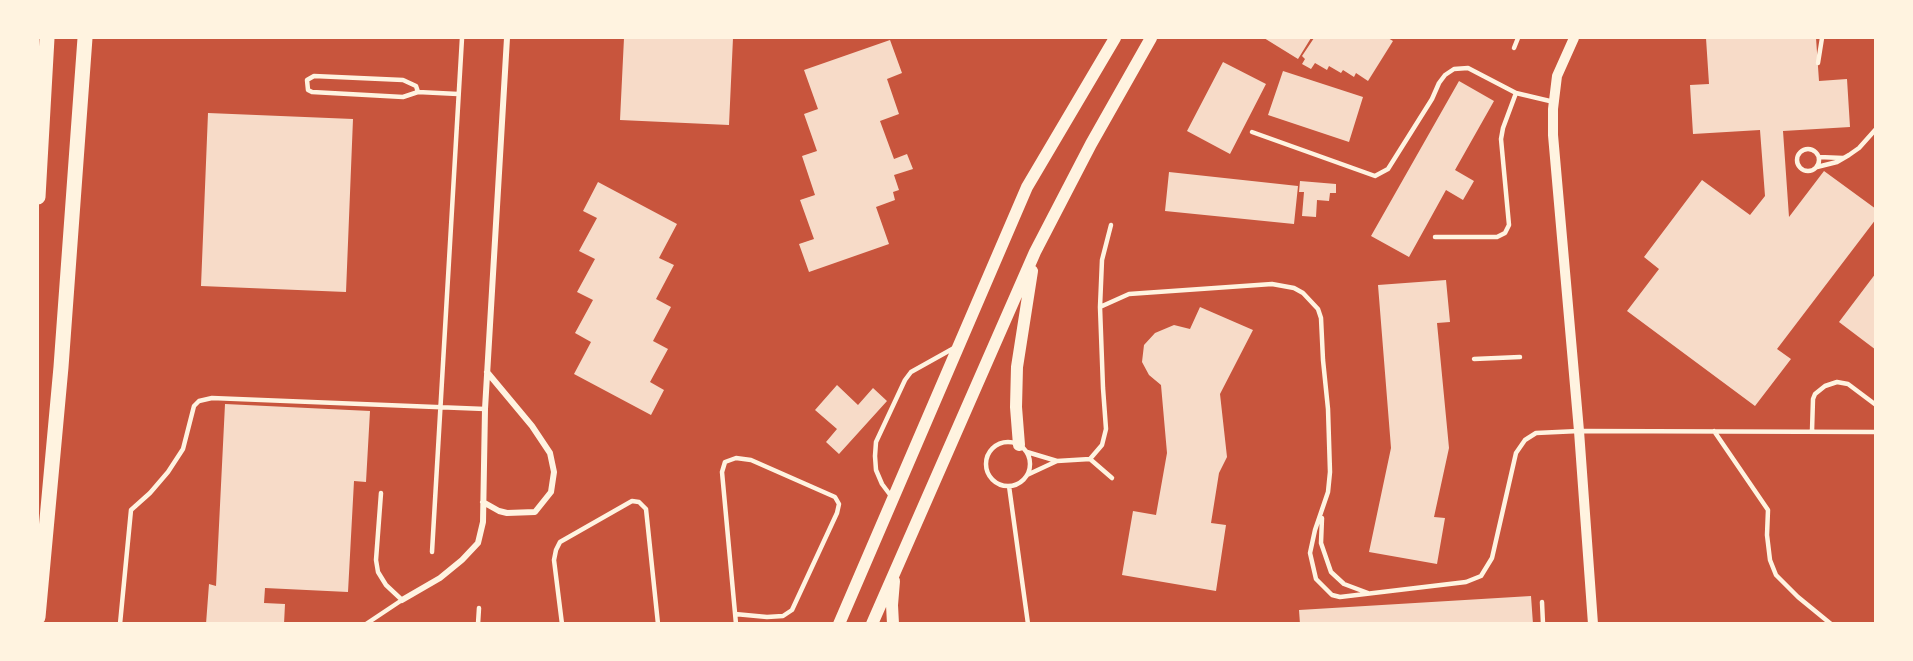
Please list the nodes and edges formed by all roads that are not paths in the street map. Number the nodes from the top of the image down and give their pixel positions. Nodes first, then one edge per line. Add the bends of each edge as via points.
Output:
1 (47, 38) edge
2 (85, 38) edge
3 (462, 38) edge
4 (507, 38) edge
5 (1115, 38) edge
6 (1151, 38) edge
7 (1518, 38) edge
8 (1574, 38) edge
9 (1821, 38) edge
10 (1514, 48) dead end
11 (1818, 63) dead end
12 (418, 93) junction
13 (1516, 93) junction
14 (458, 94) junction
15 (1554, 102) junction
16 (1875, 129) edge
17 (1252, 132) dead end
18 (1819, 157) junction
19 (1844, 158) junction
20 (1817, 166) junction
21 (38, 197) edge
22 (1111, 225) dead end
23 (1435, 237) dead end
24 (1035, 252) junction
25 (1100, 307) junction
26 (959, 346) junction
27 (1520, 357) dead end
28 (1474, 359) dead end
29 (487, 371) junction
30 (1875, 405) edge
31 (439, 407) junction
32 (485, 408) junction
33 (1579, 431) junction
34 (1714, 431) junction
35 (1812, 431) junction
36 (1875, 432) edge
37 (1023, 448) junction
38 (1090, 459) junction
39 (1057, 461) junction
40 (1027, 475) junction
41 (1112, 478) dead end
42 (1009, 486) junction
43 (381, 493) dead end
44 (893, 498) junction
45 (483, 502) junction
46 (1323, 513) junction
47 (432, 552) dead end
48 (898, 562) junction
49 (1371, 594) junction
50 (402, 600) junction
51 (1542, 602) dead end
52 (479, 608) dead end
53 (735, 614) junction
54 (38, 617) edge
55 (120, 624) edge
56 (366, 624) edge
57 (478, 624) edge
58 (562, 624) edge
59 (658, 624) edge
60 (736, 624) edge
61 (839, 624) edge
62 (872, 624) edge
63 (893, 624) edge
64 (1028, 624) edge
65 (1543, 624) edge
66 (1593, 624) edge
67 (1831, 624) edge

1 - 21 highway
2 - 54 highway
3 - 14 lane
4 - 29 street
5 - 26 main road via 1027,187
6 - 24 main road
7 - 10 lane
8 - 15 street via 1557,75
9 - 11 lane
12 - 12 lane via 403,97 312,93 307,80 314,75 403,80 416,86
12 - 14 lane
13 - 15 lane
13 - 17 lane via 1474,70 1454,69 1438,83 1388,169 1375,176
13 - 23 lane via 1501,139 1509,225 1505,233 1497,237
14 - 31 lane
15 - 33 street via 1553,135
16 - 19 lane
18 - 19 lane
18 - 20 lane
18 - 20 lane via 1808,149 1797,158 1803,170
19 - 20 lane
22 - 25 lane via 1102,260
24 - 37 main road via 1017,367 1016,407
24 - 48 main road
25 - 38 lane via 1106,429 1102,445
25 - 46 lane via 1130,294 1272,284 1303,293 1321,318 1330,472
26 - 44 main road
26 - 44 lane via 922,364 904,380 876,442 874,456 879,477
27 - 28 lane
29 - 32 street
29 - 45 street via 550,453 554,472 551,492 534,512 507,513
30 - 35 lane via 1848,384 1837,382 1820,390 1813,399
31 - 32 lane
31 - 47 lane
31 - 55 lane via 212,398 199,401 183,449 168,472 131,510
32 - 45 street
33 - 34 lane
33 - 49 lane via 1536,433 1521,444 1512,463 1492,558 1481,576 1466,582
33 - 66 street
34 - 35 lane
34 - 67 lane via 1768,510 1770,560 1776,575
35 - 36 lane
37 - 39 lane
37 - 40 lane via 1030,464
37 - 42 lane via 1002,442 987,456 990,477
38 - 39 lane
38 - 41 lane
39 - 40 lane
40 - 42 lane
42 - 64 lane
43 - 50 lane via 378,572
44 - 61 main road
45 - 50 street via 478,543 440,578
46 - 49 lane via 1321,543 1331,572 1344,584
46 - 49 lane via 1311,544 1316,579 1332,595
48 - 62 main road
48 - 63 main road via 892,593
50 - 56 lane
51 - 65 lane
52 - 57 lane
53 - 53 lane via 722,472 725,462 736,458 751,460 835,497 839,504 792,610 783,616
53 - 60 lane
58 - 59 lane via 554,560 560,542 632,501 646,509

